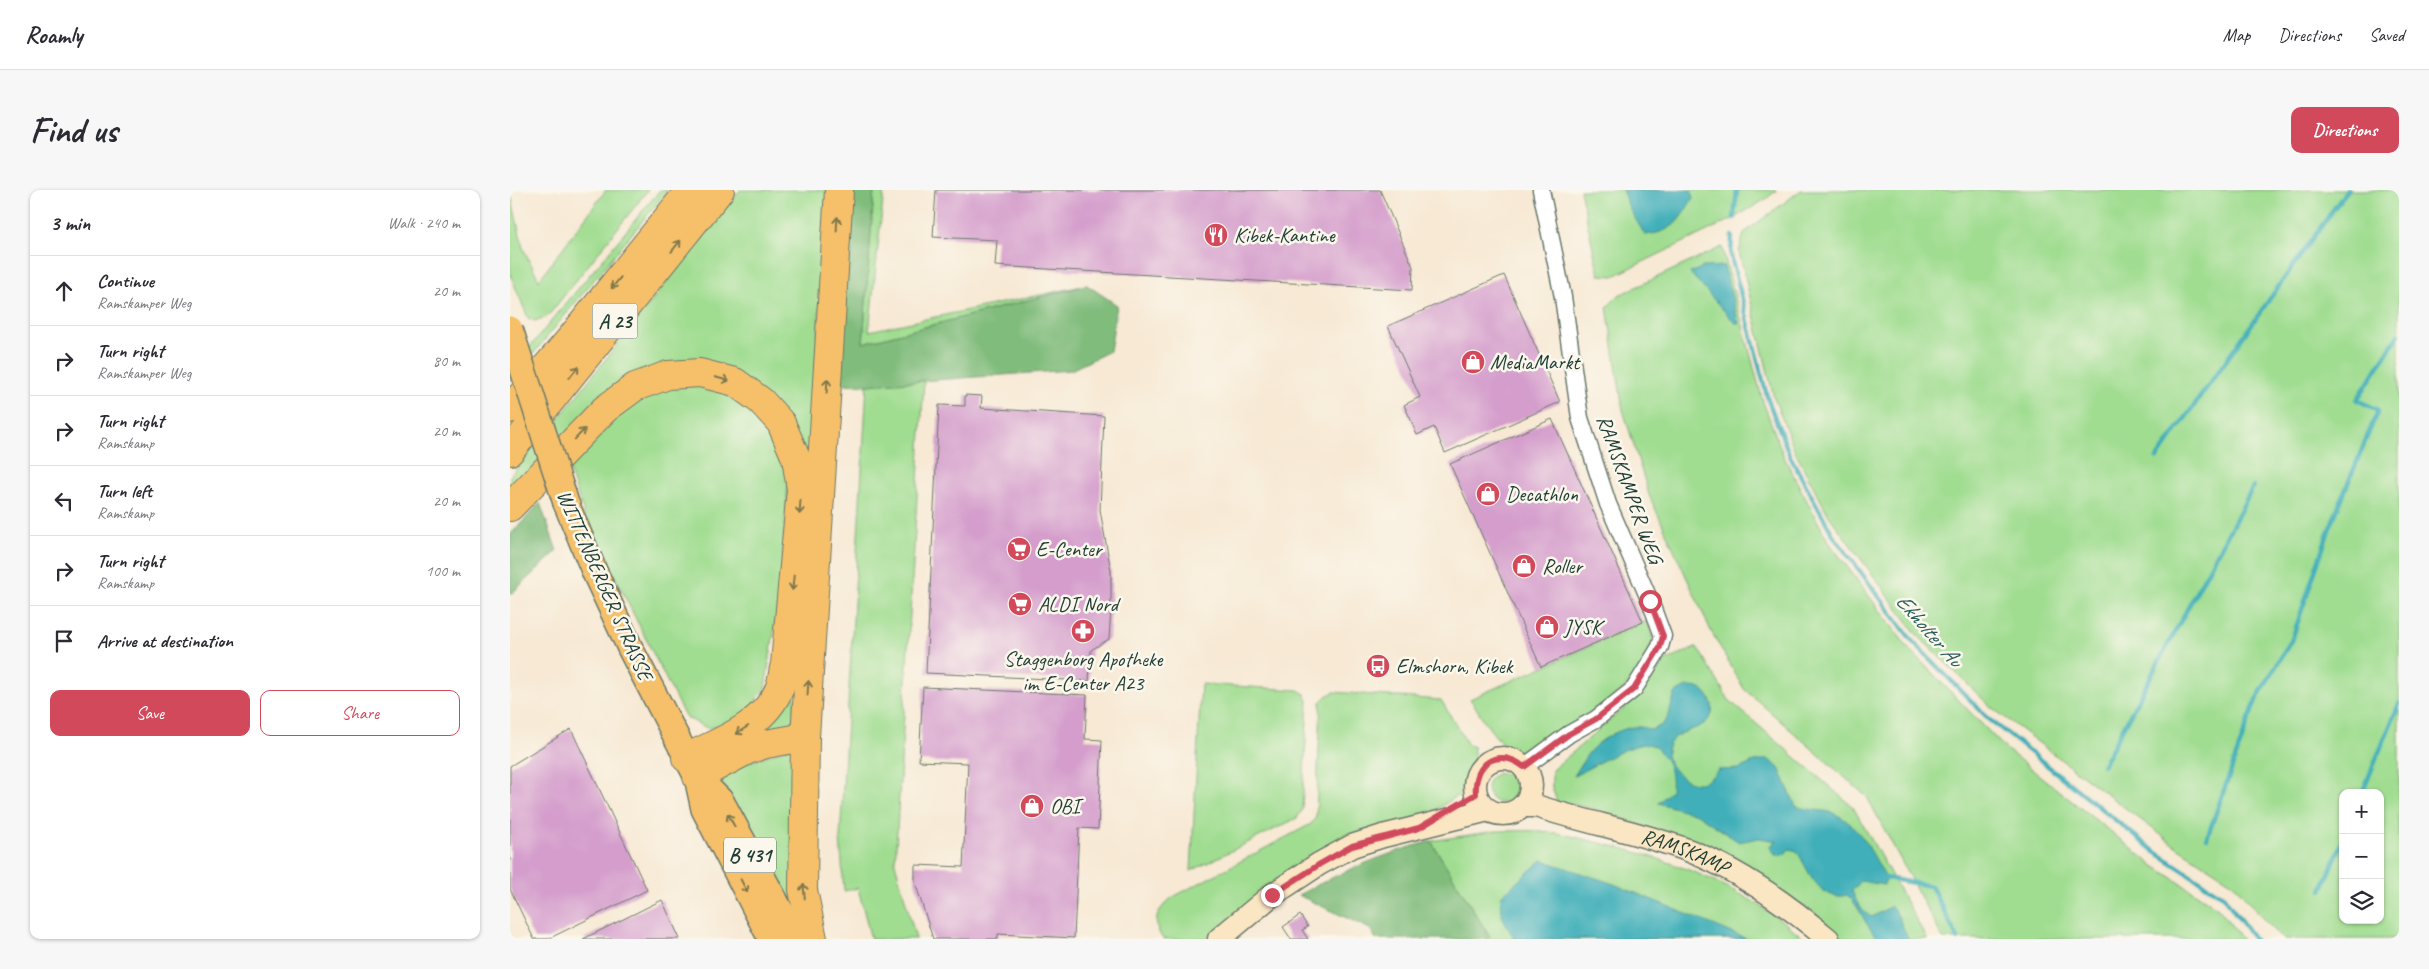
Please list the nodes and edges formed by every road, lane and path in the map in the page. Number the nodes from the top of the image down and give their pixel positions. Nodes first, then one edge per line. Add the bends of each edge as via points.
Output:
1 (690, 190) edge
2 (720, 190) edge
3 (839, 190) edge
4 (1541, 190) edge
5 (510, 329) edge
6 (510, 410) edge
7 (510, 451) edge
8 (510, 507) edge
9 (805, 737) junction
10 (1524, 767) junction
11 (691, 768) junction
12 (1482, 802) junction
13 (1523, 806) junction
14 (772, 939) edge
15 (796, 939) edge
16 (813, 939) edge
17 (1219, 939) edge
18 (1828, 939) edge

1 -> 6 highway, A 23
7 -> 2 highway, A 23
9 -> 3 highway
4 - 10 street, RAMSKAMPER WEG via 1563,297 1580,418 1608,504 1663,636 1660,647 1634,689
5 - 11 main road, WITTENBERGER STRASSE / B 431, bridge via 566,503 595,573
8 -> 11 highway via 605,409 635,386 668,375 700,372 734,382 761,401 781,423 796,458 801,489 786,655 780,687 759,717
9 - 11 highway via 766,744
16 -> 9 highway via 802,890
10 - 12 street via 1506,758 1495,758 1485,764 1475,783
10 - 13 street via 1530,776 1531,787
11 -> 14 main road, WITTENBERGER STRASSE / B 431 via 704,808
15 -> 11 main road, WITTENBERGER STRASSE / B 431 via 720,801
12 - 13 street, RAMSKAMP via 1506,814
12 - 17 street via 1419,828 1352,846 1272,895
13 - 18 street, RAMSKAMP via 1536,806 1691,852 1802,917

